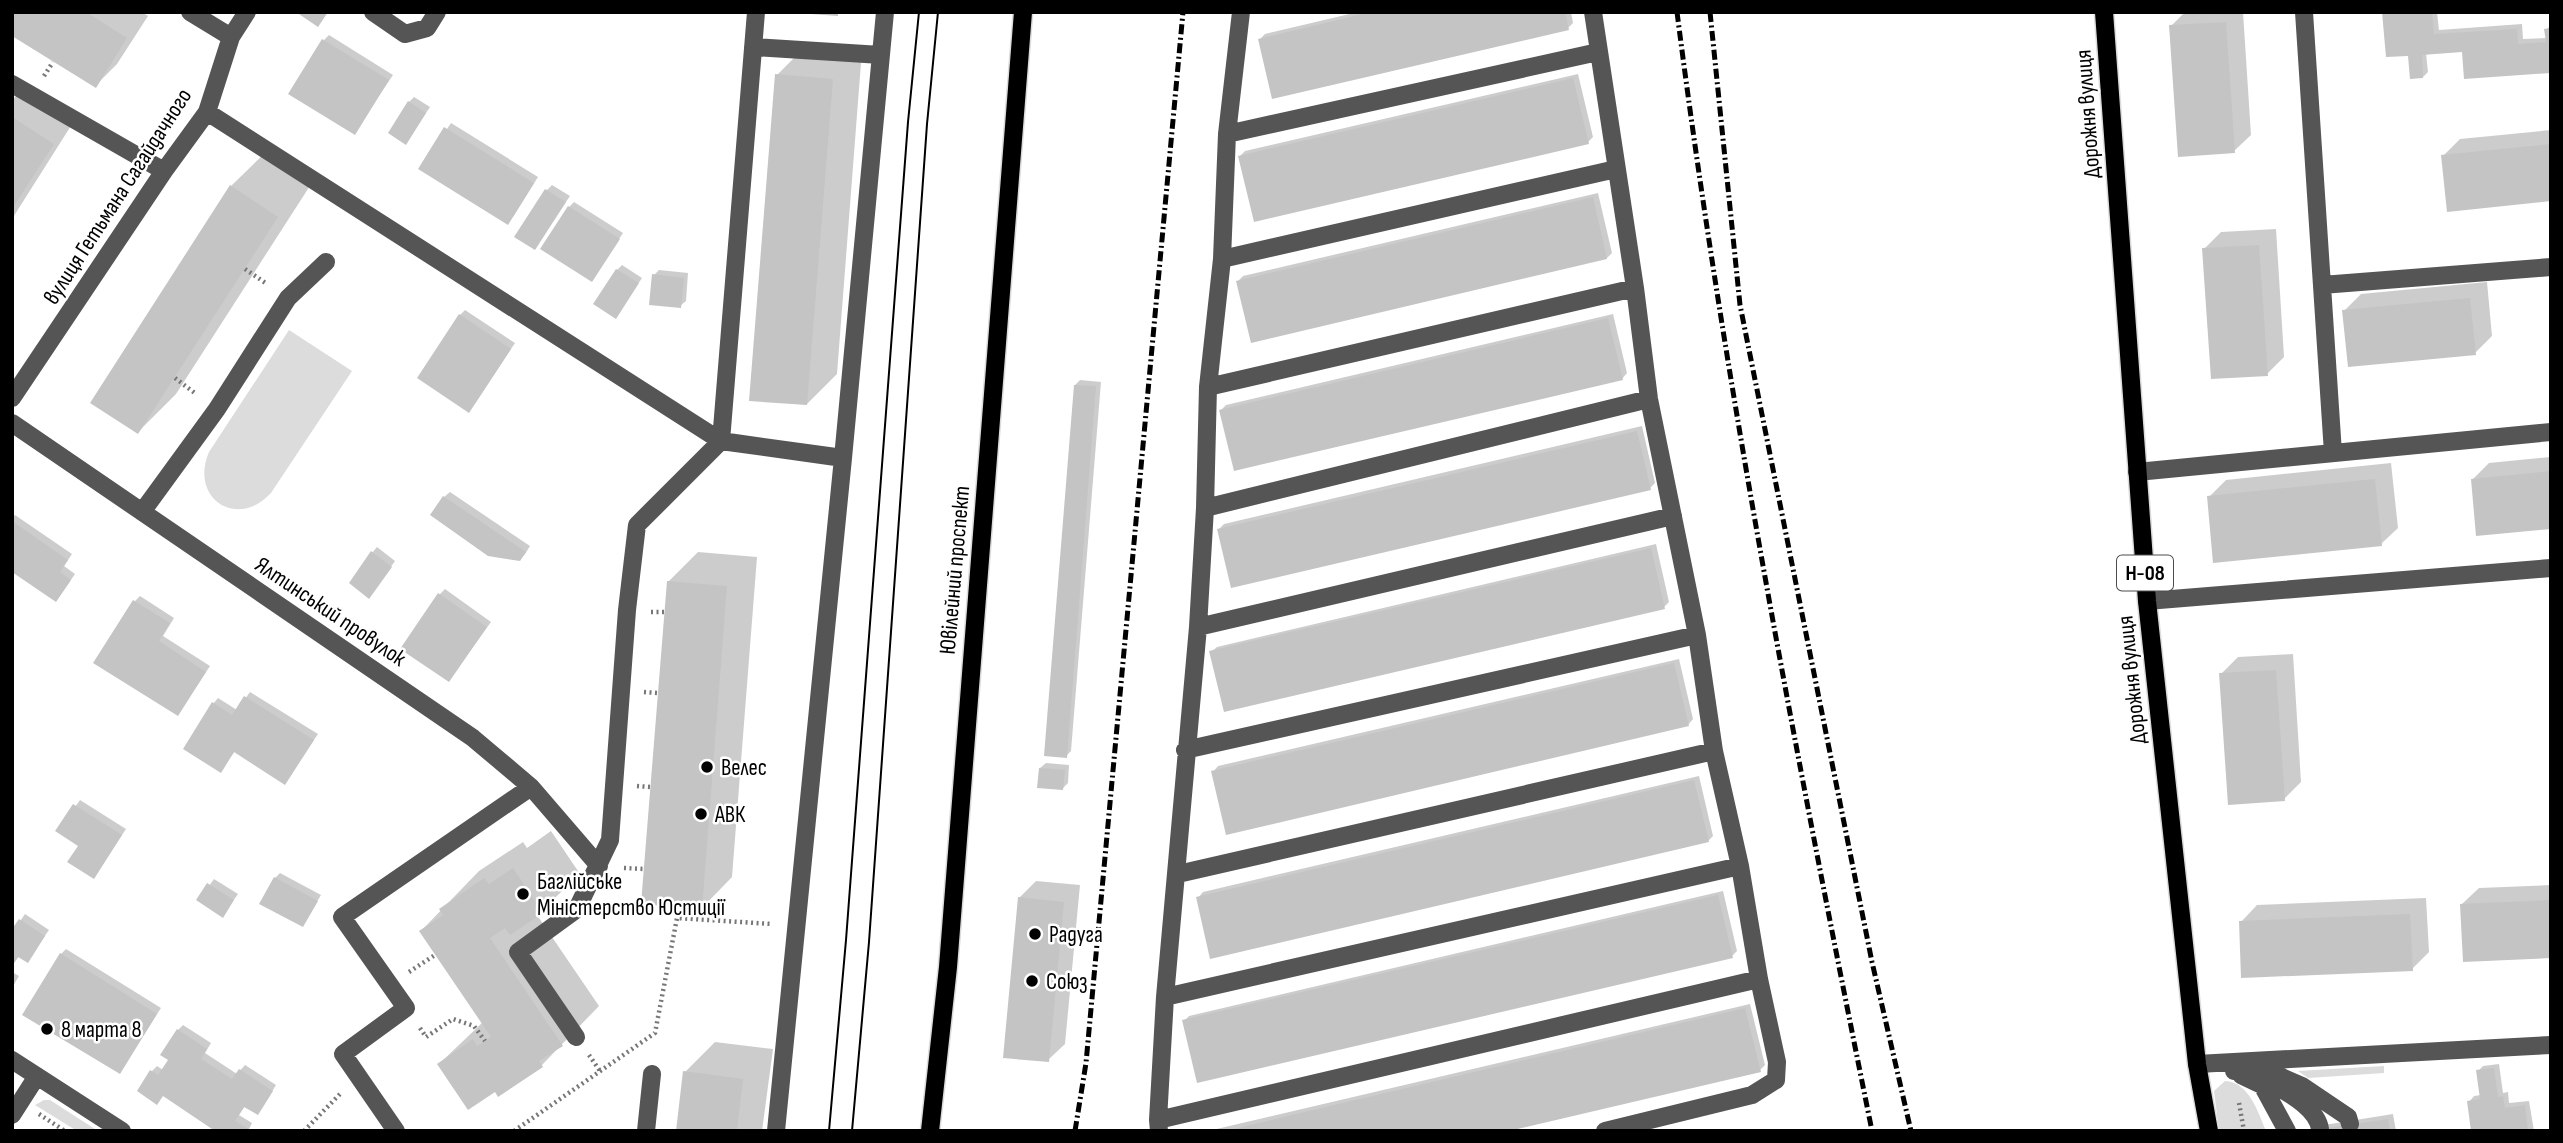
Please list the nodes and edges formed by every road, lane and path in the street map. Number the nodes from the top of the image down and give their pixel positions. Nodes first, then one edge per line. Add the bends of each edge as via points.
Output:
1 (190, 12) edge
2 (247, 12) edge
3 (373, 12) edge
4 (437, 12) edge
5 (756, 12) edge
6 (884, 12) edge
7 (1023, 12) edge
8 (1241, 12) edge
9 (1593, 12) edge
10 (2104, 12) edge
11 (2304, 12) edge
12 (231, 37) junction
13 (753, 47) junction
14 (1598, 52) junction
15 (881, 55) junction
16 (12, 84) edge
17 (207, 112) junction
18 (1227, 134) junction
19 (1616, 169) junction
20 (164, 171) junction
21 (1222, 259) junction
22 (326, 262) dead end
23 (2551, 267) edge
24 (2322, 285) junction
25 (1635, 288) junction
26 (1208, 387) junction
27 (13, 394) edge
28 (1649, 399) junction
29 (12, 423) edge
30 (2551, 432) edge
31 (721, 441) junction
32 (2333, 453) junction
33 (843, 458) junction
34 (2137, 472) junction
35 (1205, 508) junction
36 (142, 512) junction
37 (1673, 516) junction
38 (2551, 568) edge
39 (2147, 601) junction
40 (1198, 627) junction
41 (1697, 635) junction
42 (1185, 750) junction
43 (1714, 751) junction
44 (531, 787) junction
45 (599, 866) junction
46 (1740, 866) junction
47 (1178, 874) junction
48 (796, 926) junction
49 (1759, 979) junction
50 (1165, 997) junction
51 (406, 1008) junction
52 (576, 1037) dead end
53 (485, 1041) dead end
54 (2551, 1045) edge
55 (12, 1060) edge
56 (2197, 1064) junction
57 (2234, 1071) junction
58 (652, 1074) dead end
59 (37, 1076) junction
60 (358, 1076) junction
61 (12, 1115) edge
62 (2350, 1124) dead end
63 (1158, 1125) edge
64 (2320, 1129) edge
65 (122, 1131) edge
66 (304, 1131) edge
67 (396, 1131) edge
68 (514, 1131) edge
69 (646, 1131) edge
70 (776, 1131) edge
71 (930, 1131) edge
72 (1605, 1131) edge
73 (2208, 1131) edge
74 (2287, 1131) edge

1 - 12 street
2 - 12 street, вулиця Гетьмана Сагайдачного
3 - 4 street via 405,34 427,28
5 - 13 street
6 - 15 street
7 - 71 main road, Ювілейний проспект via 948,967
8 - 18 street
9 - 14 street
10 - 34 main road, Дорожня вулиця / Н-08
11 - 24 street
12 - 17 street, вулиця Гетьмана Сагайдачного
13 - 15 street
13 - 31 street
14 - 18 street
14 - 19 street
15 - 33 street
16 - 20 street
17 - 20 street, вулиця Гетьмана Сагайдачного
17 - 31 street
18 - 21 street
19 - 21 street
19 - 25 street
20 - 27 street, вулиця Гетьмана Сагайдачного
21 - 26 street
22 - 36 street via 288,298
23 - 24 street
24 - 32 street
25 - 26 street
25 - 28 street
26 - 35 street
28 - 35 street
28 - 37 street
29 - 36 street, Ялтинський провулок
30 - 32 street
31 - 33 street
31 - 45 street via 637,525 610,840
32 - 34 street
33 - 48 street
34 - 39 main road, Дорожня вулиця / Н-08
35 - 40 street
36 - 44 street, Ялтинський провулок via 473,738
37 - 40 street
37 - 41 street
38 - 39 street
39 - 56 main road, Дорожня вулиця / Н-08
40 - 42 street
41 - 42 street
41 - 43 street
42 - 47 street
43 - 46 street
43 - 47 street
44 - 45 street, Ялтинський провулок
44 - 51 street via 342,917
45 - 52 street via 577,909 517,952
46 - 49 street
46 - 50 street
47 - 50 street
48 - 68 path via 677,918 655,1033
48 - 70 street
49 - 63 street
49 - 72 street via 1777,1062 1776,1080 1752,1095
50 - 63 street
51 - 53 path via 426,1037 453,1019 474,1026
51 - 60 street via 343,1054
54 - 56 street
55 - 59 street
56 - 57 street
56 - 73 main road, Дорожня вулиця / Н-08
57 - 62 street via 2277,1075 2302,1086 2348,1117
57 - 64 street via 2269,1082 2297,1099 2319,1120
57 - 74 street via 2262,1085
58 - 69 street
59 - 61 street
59 - 65 street
60 - 66 path
60 - 67 street

